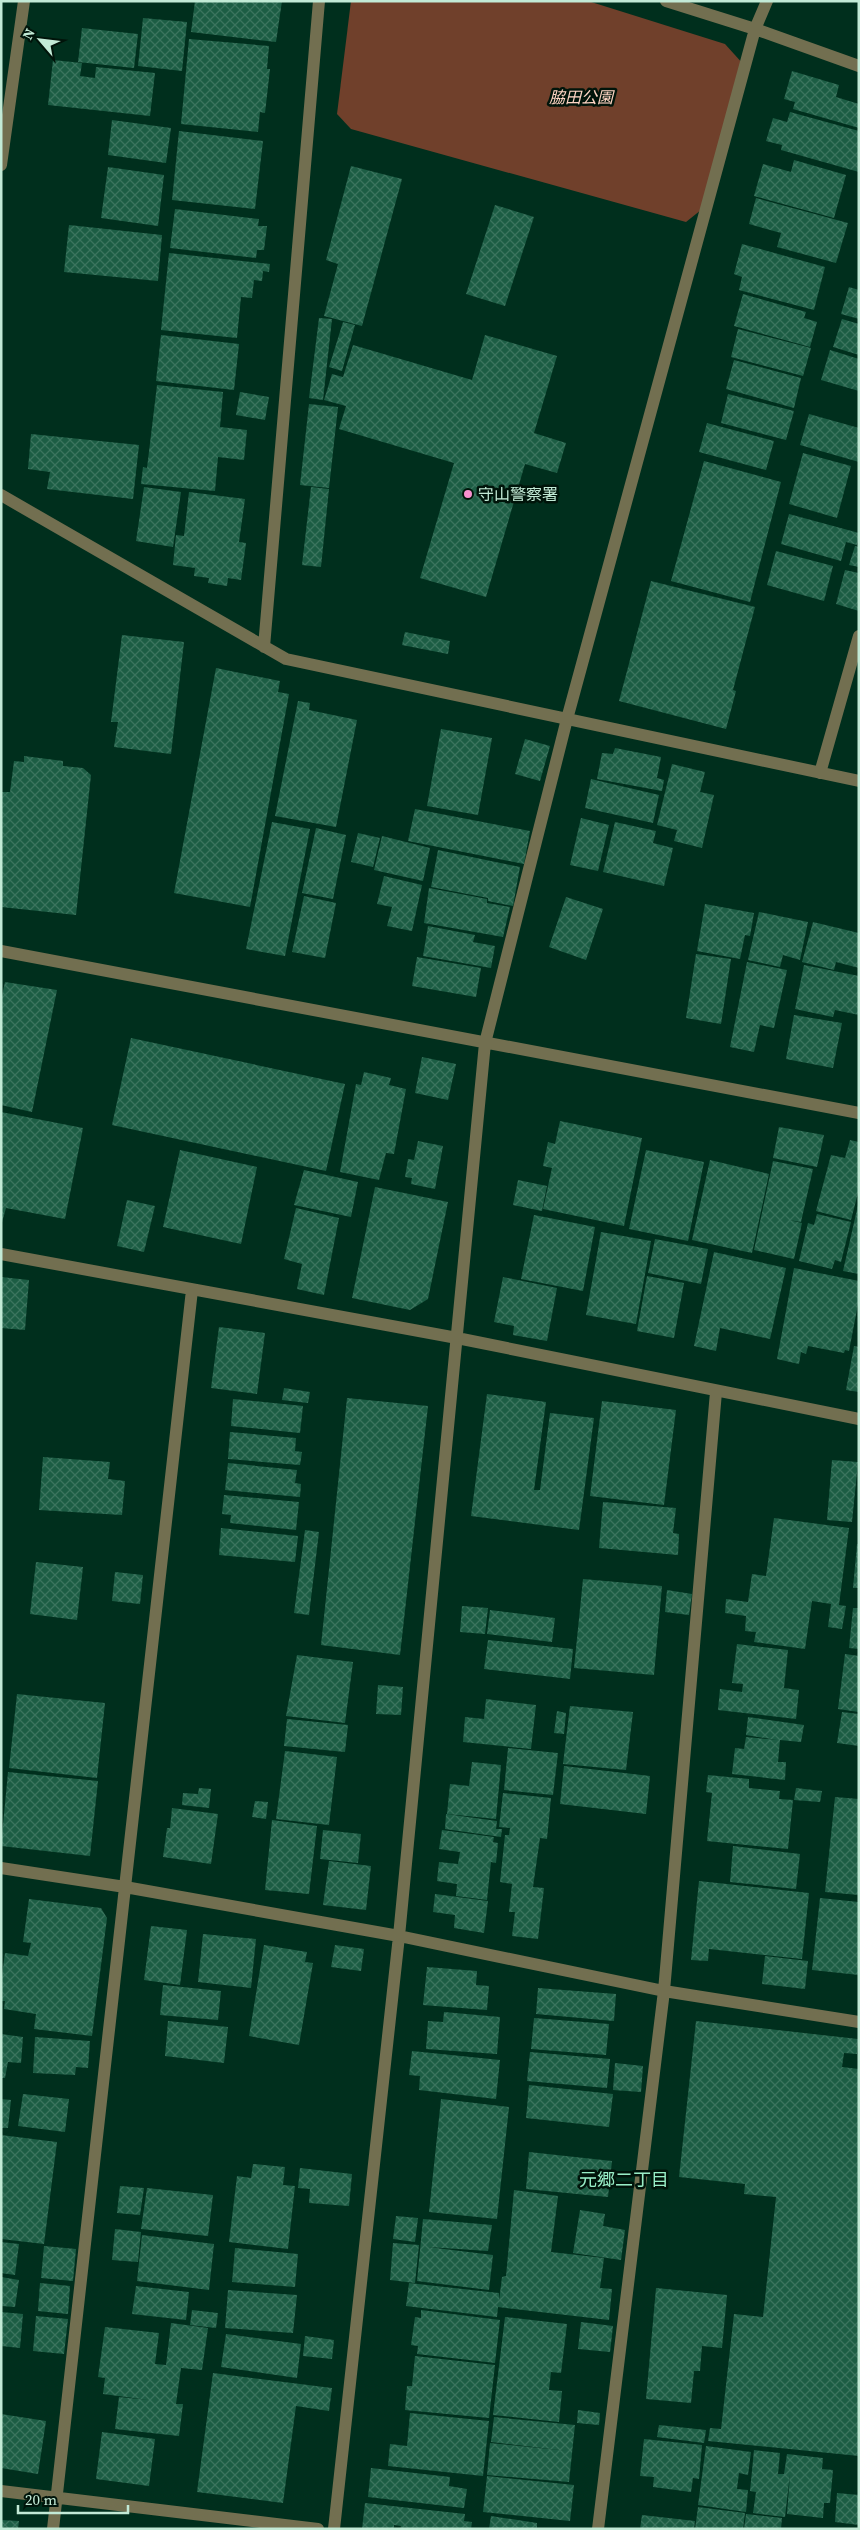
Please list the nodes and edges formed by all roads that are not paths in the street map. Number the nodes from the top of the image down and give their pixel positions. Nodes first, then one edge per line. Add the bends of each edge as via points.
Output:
1 (24, 1) edge
2 (319, 1) edge
3 (666, 1) edge
4 (767, 1) edge
5 (755, 29) junction
6 (859, 66) edge
7 (1, 165) edge
8 (1, 495) edge
9 (859, 636) edge
10 (264, 648) junction
11 (567, 719) junction
12 (820, 773) junction
13 (859, 781) edge
14 (1, 951) edge
15 (485, 1043) junction
16 (859, 1113) edge
17 (1, 1254) edge
18 (192, 1290) junction
19 (457, 1338) junction
20 (716, 1392) junction
21 (859, 1419) edge
22 (1, 1868) edge
23 (124, 1886) junction
24 (399, 1936) junction
25 (664, 1991) junction
26 (859, 2022) edge
27 (1, 2491) edge
28 (55, 2498) junction
29 (53, 2529) edge
30 (318, 2529) edge
31 (334, 2529) edge
32 (598, 2529) edge

1 - 7 street
2 - 10 street
3 - 5 street
4 - 5 street
5 - 6 street
5 - 11 street
8 - 10 street
9 - 12 street
10 - 11 street via 286,659
11 - 12 street
11 - 15 street
12 - 13 street
14 - 15 street
15 - 16 street
15 - 19 street
17 - 18 street
18 - 19 street
18 - 23 street
19 - 20 street
19 - 24 street
20 - 21 street
20 - 25 street
22 - 23 street
23 - 24 street
23 - 28 street
24 - 25 street
24 - 31 street
25 - 26 street
25 - 32 street
27 - 28 street
28 - 29 street
28 - 30 street

